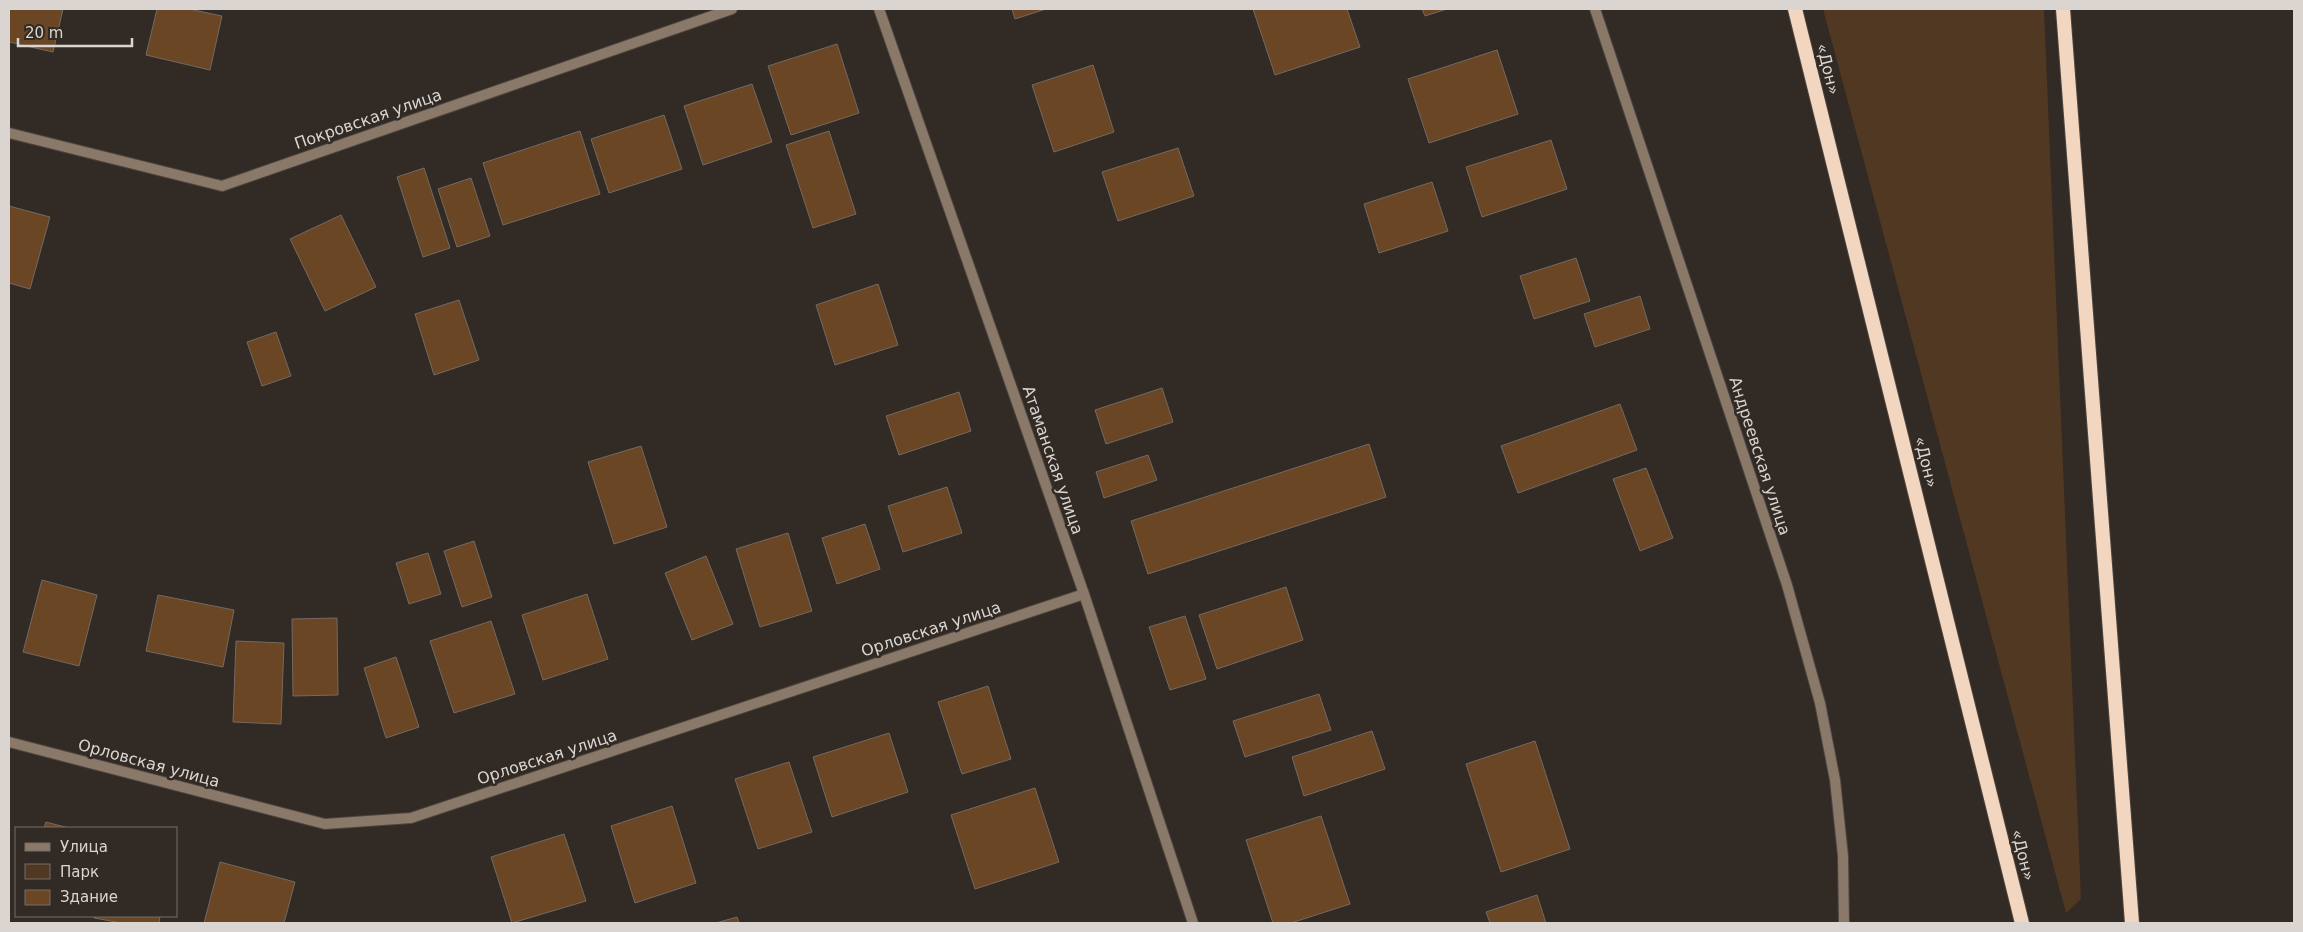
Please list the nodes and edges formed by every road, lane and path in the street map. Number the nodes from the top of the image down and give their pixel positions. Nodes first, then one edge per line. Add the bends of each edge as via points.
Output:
1 (732, 9) edge
2 (880, 9) edge
3 (1595, 9) edge
4 (1795, 9) edge
5 (2063, 9) edge
6 (9, 133) edge
7 (1084, 594) junction
8 (9, 742) edge
9 (1193, 923) edge
10 (1844, 923) edge
11 (2022, 923) edge
12 (2132, 923) edge

1 - 6 street, Покровская улица via 222,186
2 - 7 street, Атаманская улица
3 - 10 street, Андреевская улица via 1787,585 1820,703 1844,856
4 - 11 highway, «Дон»
5 - 12 highway
7 - 8 street, Орловская улица via 411,818 325,824
7 - 9 street, Атаманская улица

